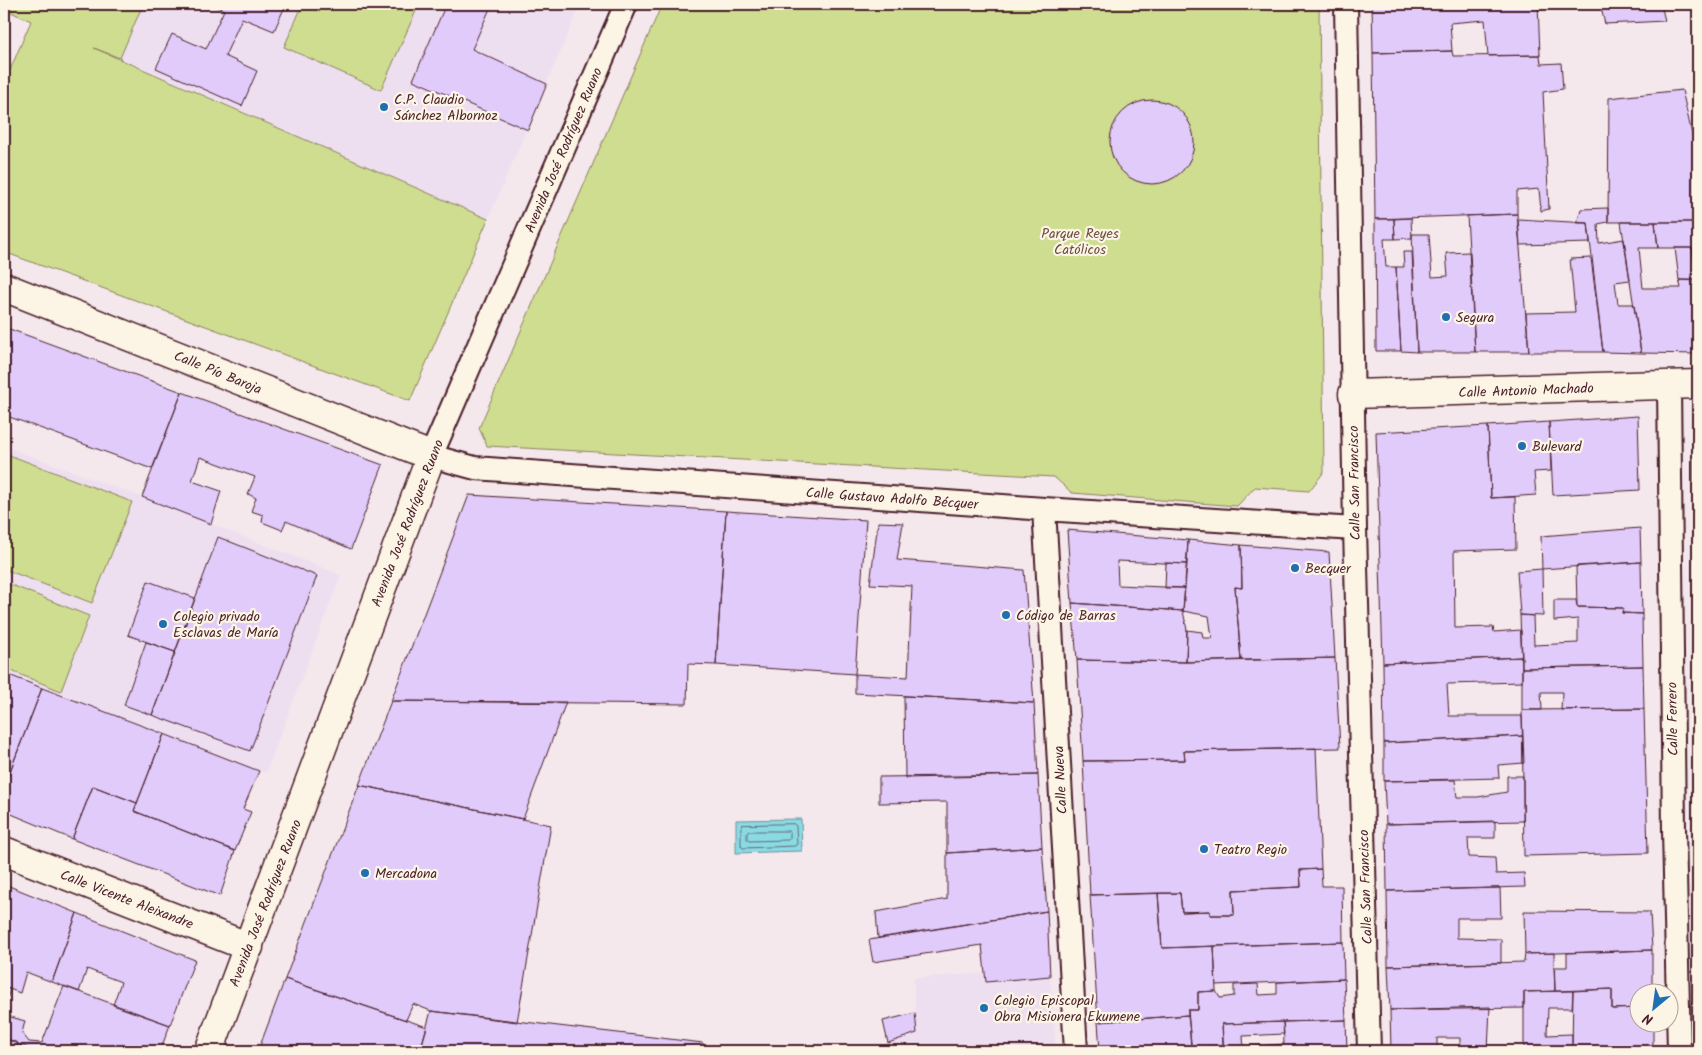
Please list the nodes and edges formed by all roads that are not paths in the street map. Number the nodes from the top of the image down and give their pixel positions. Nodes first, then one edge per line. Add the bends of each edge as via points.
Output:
1 (626, 4) edge
2 (1346, 4) edge
3 (4, 287) edge
4 (1698, 384) edge
5 (1669, 386) junction
6 (1353, 394) junction
7 (431, 456) junction
8 (1044, 509) junction
9 (1355, 529) junction
10 (4, 851) edge
11 (249, 947) junction
12 (1688, 990) edge
13 (209, 1051) edge
14 (1076, 1051) edge
15 (1369, 1051) edge
16 (1679, 1051) edge

1 - 7 street, Avenida José Rodríguez Ruano
2 - 6 street, Calle San Francisco
3 - 7 street, Calle Pío Baroja
4 - 5 street, Calle Antonio Machado
5 - 6 street, Calle Antonio Machado
5 - 12 street, Calle Ferrero via 1674,830
6 - 9 street, Calle San Francisco
7 - 8 street, Calle Gustavo Adolfo Bécquer via 475,468
7 - 11 street, Avenida José Rodríguez Ruano
8 - 9 street, Calle Gustavo Adolfo Bécquer
8 - 14 street, Calle Nueva
9 - 15 street, Calle San Francisco
10 - 11 street, Calle Vicente Aleixandre
11 - 13 street, Avenida José Rodríguez Ruano
12 - 16 street, Calle Ferrero

